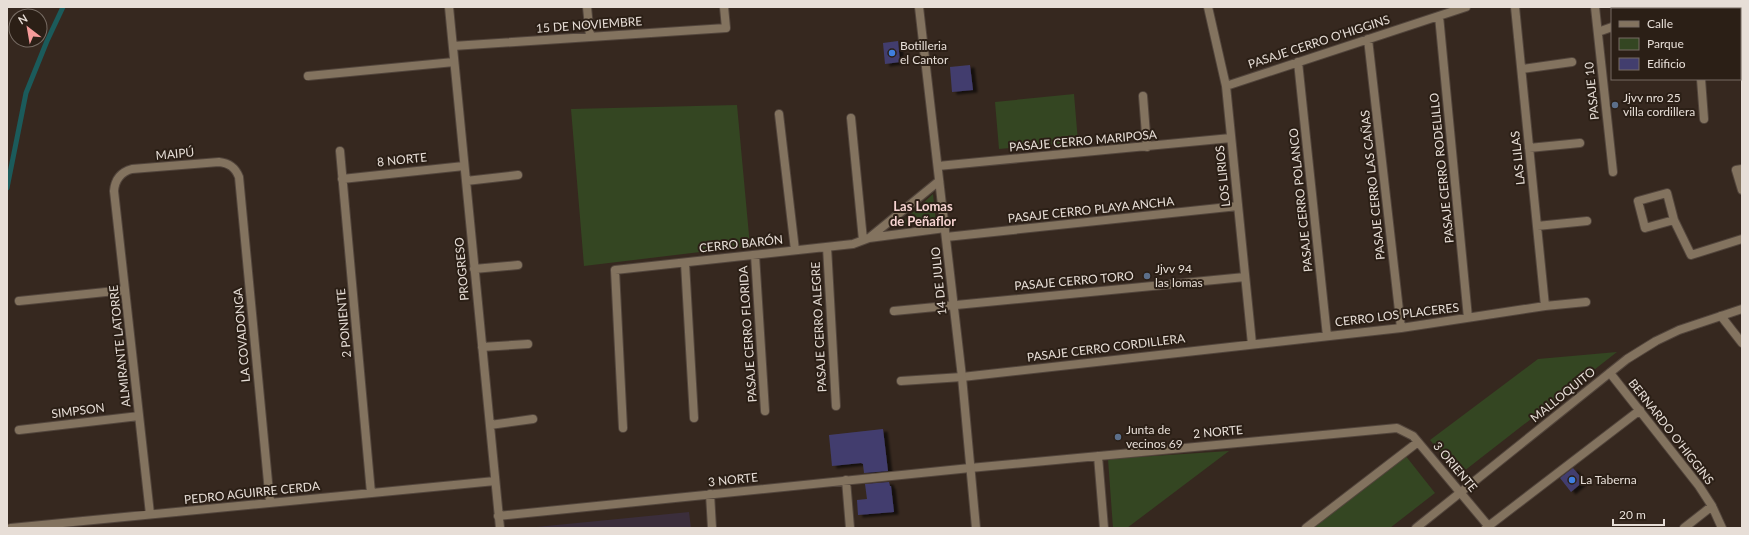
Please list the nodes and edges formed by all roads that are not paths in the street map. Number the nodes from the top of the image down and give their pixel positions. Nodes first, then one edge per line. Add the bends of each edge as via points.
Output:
1 (449, 7) edge
2 (587, 7) edge
3 (724, 7) edge
4 (919, 7) edge
5 (1208, 7) edge
6 (1466, 7) edge
7 (1515, 7) edge
8 (1595, 7) edge
9 (1439, 16) junction
10 (1611, 27) edge
11 (1598, 32) junction
12 (590, 37) junction
13 (1368, 39) junction
14 (453, 46) junction
15 (454, 62) junction
16 (1298, 62) junction
17 (1572, 62) dead end
18 (1522, 69) junction
19 (308, 76) dead end
20 (1701, 80) edge
21 (1226, 86) junction
22 (1143, 96) dead end
23 (779, 114) dead end
24 (851, 118) dead end
25 (1704, 119) dead end
26 (1231, 138) junction
27 (1580, 143) dead end
28 (1147, 147) junction
29 (1529, 148) junction
30 (340, 151) dead end
31 (464, 166) junction
32 (938, 166) junction
33 (233, 167) joint
34 (1742, 169) edge
35 (1613, 172) dead end
36 (518, 175) dead end
37 (119, 176) joint
38 (342, 179) junction
39 (939, 180) junction
40 (466, 181) junction
41 (1742, 190) edge
42 (1238, 206) junction
43 (1674, 220) junction
44 (1587, 221) dead end
45 (1537, 226) junction
46 (945, 228) junction
47 (946, 237) junction
48 (866, 239) junction
49 (1742, 239) edge
50 (827, 247) junction
51 (795, 250) junction
52 (755, 255) junction
53 (685, 263) junction
54 (518, 265) dead end
55 (474, 269) junction
56 (1245, 276) junction
57 (125, 290) junction
58 (18, 301) dead end
59 (1586, 302) dead end
60 (954, 305) junction
61 (1545, 306) junction
62 (1742, 309) edge
63 (894, 311) dead end
64 (1721, 316) junction
65 (1468, 318) junction
66 (1401, 328) junction
67 (1327, 336) junction
68 (1742, 343) edge
69 (528, 344) dead end
70 (1252, 344) junction
71 (482, 347) junction
72 (1610, 373) junction
73 (962, 377) junction
74 (902, 381) dead end
75 (836, 406) dead end
76 (1640, 410) junction
77 (765, 411) dead end
78 (139, 416) junction
79 (694, 418) dead end
80 (533, 420) dead end
81 (490, 425) junction
82 (623, 428) dead end
83 (1397, 428) joint
84 (19, 430) dead end
85 (1418, 442) junction
86 (1098, 456) junction
87 (970, 468) junction
88 (846, 480) junction
89 (495, 481) junction
90 (371, 493) junction
91 (1461, 493) junction
92 (710, 494) junction
93 (270, 503) junction
94 (1712, 506) junction
95 (150, 514) junction
96 (498, 516) junction
97 (1488, 527) edge
98 (11, 528) edge
99 (500, 528) edge
100 (712, 528) edge
101 (850, 528) edge
102 (976, 528) edge
103 (1104, 528) edge
104 (1306, 528) edge
105 (1416, 528) edge
106 (1684, 528) edge
107 (1722, 528) edge

1 - 14 street, PROGRESO
2 - 12 street
3 - 12 street, 15 DE NOVIEMBRE via 726,28
4 - 32 street, 14 DE JULIO
5 - 21 street, LOS LIRIOS
6 - 9 street, PASAJE CERRO O'HIGGINS
7 - 18 street, LAS LILAS
8 - 11 street, PASAJE 10
9 - 13 street, PASAJE CERRO O'HIGGINS
9 - 65 street, PASAJE CERRO RODELILLO
10 - 11 street
11 - 35 street, PASAJE 10
12 - 14 street, 15 DE NOVIEMBRE
13 - 16 street, PASAJE CERRO O'HIGGINS
13 - 66 street, PASAJE CERRO LAS CAÑAS
14 - 15 street, PROGRESO
15 - 19 street
15 - 31 street, PROGRESO
16 - 21 street, PASAJE CERRO O'HIGGINS
16 - 67 street, PASAJE CERRO POLANCO
17 - 18 street
18 - 29 street, LAS LILAS
20 - 25 street
21 - 26 street, LOS LIRIOS
22 - 28 street
23 - 51 street
24 - 48 street
26 - 28 street, PASAJE CERRO MARIPOSA
26 - 42 street, LOS LIRIOS
27 - 29 street
28 - 32 street, PASAJE CERRO MARIPOSA
29 - 45 street, LAS LILAS
30 - 38 street, 2 PONIENTE
31 - 38 street, 8 NORTE
31 - 40 street, PROGRESO
32 - 39 street, 14 DE JULIO
33 - 37 street, MAIPÚ via 219,162 132,169
33 - 93 street, LA COVADONGA via 239,177
34 - 41 street via 1736,170
36 - 40 street
37 - 57 street, ALMIRANTE LATORRE via 114,191
38 - 90 street, 2 PONIENTE
39 - 46 street, 14 DE JULIO
39 - 48 street, CERRO BARÓN
40 - 55 street, PROGRESO
42 - 47 street, PASAJE CERRO PLAYA ANCHA
42 - 56 street, LOS LIRIOS
43 - 43 street via 1645,228 1638,201 1667,193
43 - 49 street via 1692,255
44 - 45 street
45 - 61 street, LAS LILAS
46 - 47 street, 14 DE JULIO
46 - 48 street, CERRO BARÓN
47 - 60 street, 14 DE JULIO
48 - 50 street, CERRO BARÓN via 854,244
50 - 51 street, CERRO BARÓN
50 - 75 street, PASAJE CERRO ALEGRE
51 - 52 street, CERRO BARÓN
52 - 53 street, CERRO BARÓN
52 - 77 street, PASAJE CERRO FLORIDA
53 - 79 street
53 - 82 street, CERRO BARÓN via 615,270
54 - 55 street
55 - 71 street, PROGRESO
56 - 60 street, PASAJE CERRO TORO
56 - 70 street, LOS LIRIOS
57 - 58 street
57 - 78 street, ALMIRANTE LATORRE
59 - 61 street, CERRO LOS PLACERES
60 - 63 street, PASAJE CERRO TORO
60 - 73 street, 14 DE JULIO
61 - 65 street, CERRO LOS PLACERES
62 - 64 street, MALLOQUITO
64 - 68 street
64 - 72 street, MALLOQUITO via 1679,330 1656,341
65 - 66 street, CERRO LOS PLACERES
66 - 67 street, CERRO LOS PLACERES
67 - 70 street, CERRO LOS PLACERES
69 - 71 street
70 - 73 street, PASAJE CERRO CORDILLERA
71 - 81 street, PROGRESO
72 - 76 street, BERNARDO O'HIGGINS
72 - 91 street, MALLOQUITO
73 - 74 street, PASAJE CERRO CORDILLERA
73 - 87 street, 14 DE JULIO
76 - 94 street, BERNARDO O'HIGGINS
76 - 97 street
78 - 84 street, SIMPSON
78 - 95 street, ALMIRANTE LATORRE
80 - 81 street
81 - 89 street, PROGRESO
83 - 85 street, 3 ORIENTE via 1413,436
83 - 86 street, 2 NORTE
85 - 91 street, 3 ORIENTE
85 - 104 street
86 - 87 street, 2 NORTE
86 - 103 street
87 - 88 street, 3 NORTE
87 - 102 street, 14 DE JULIO
88 - 92 street, 3 NORTE
88 - 101 street
89 - 90 street, PEDRO AGUIRRE CERDA
89 - 96 street, PROGRESO
90 - 93 street, PEDRO AGUIRRE CERDA
91 - 97 street, 3 ORIENTE
91 - 105 street, MALLOQUITO
92 - 96 street, 3 NORTE
92 - 100 street
93 - 95 street, PEDRO AGUIRRE CERDA
94 - 106 street
94 - 107 street, BERNARDO O'HIGGINS
95 - 98 street, PEDRO AGUIRRE CERDA
96 - 99 street, PROGRESO

